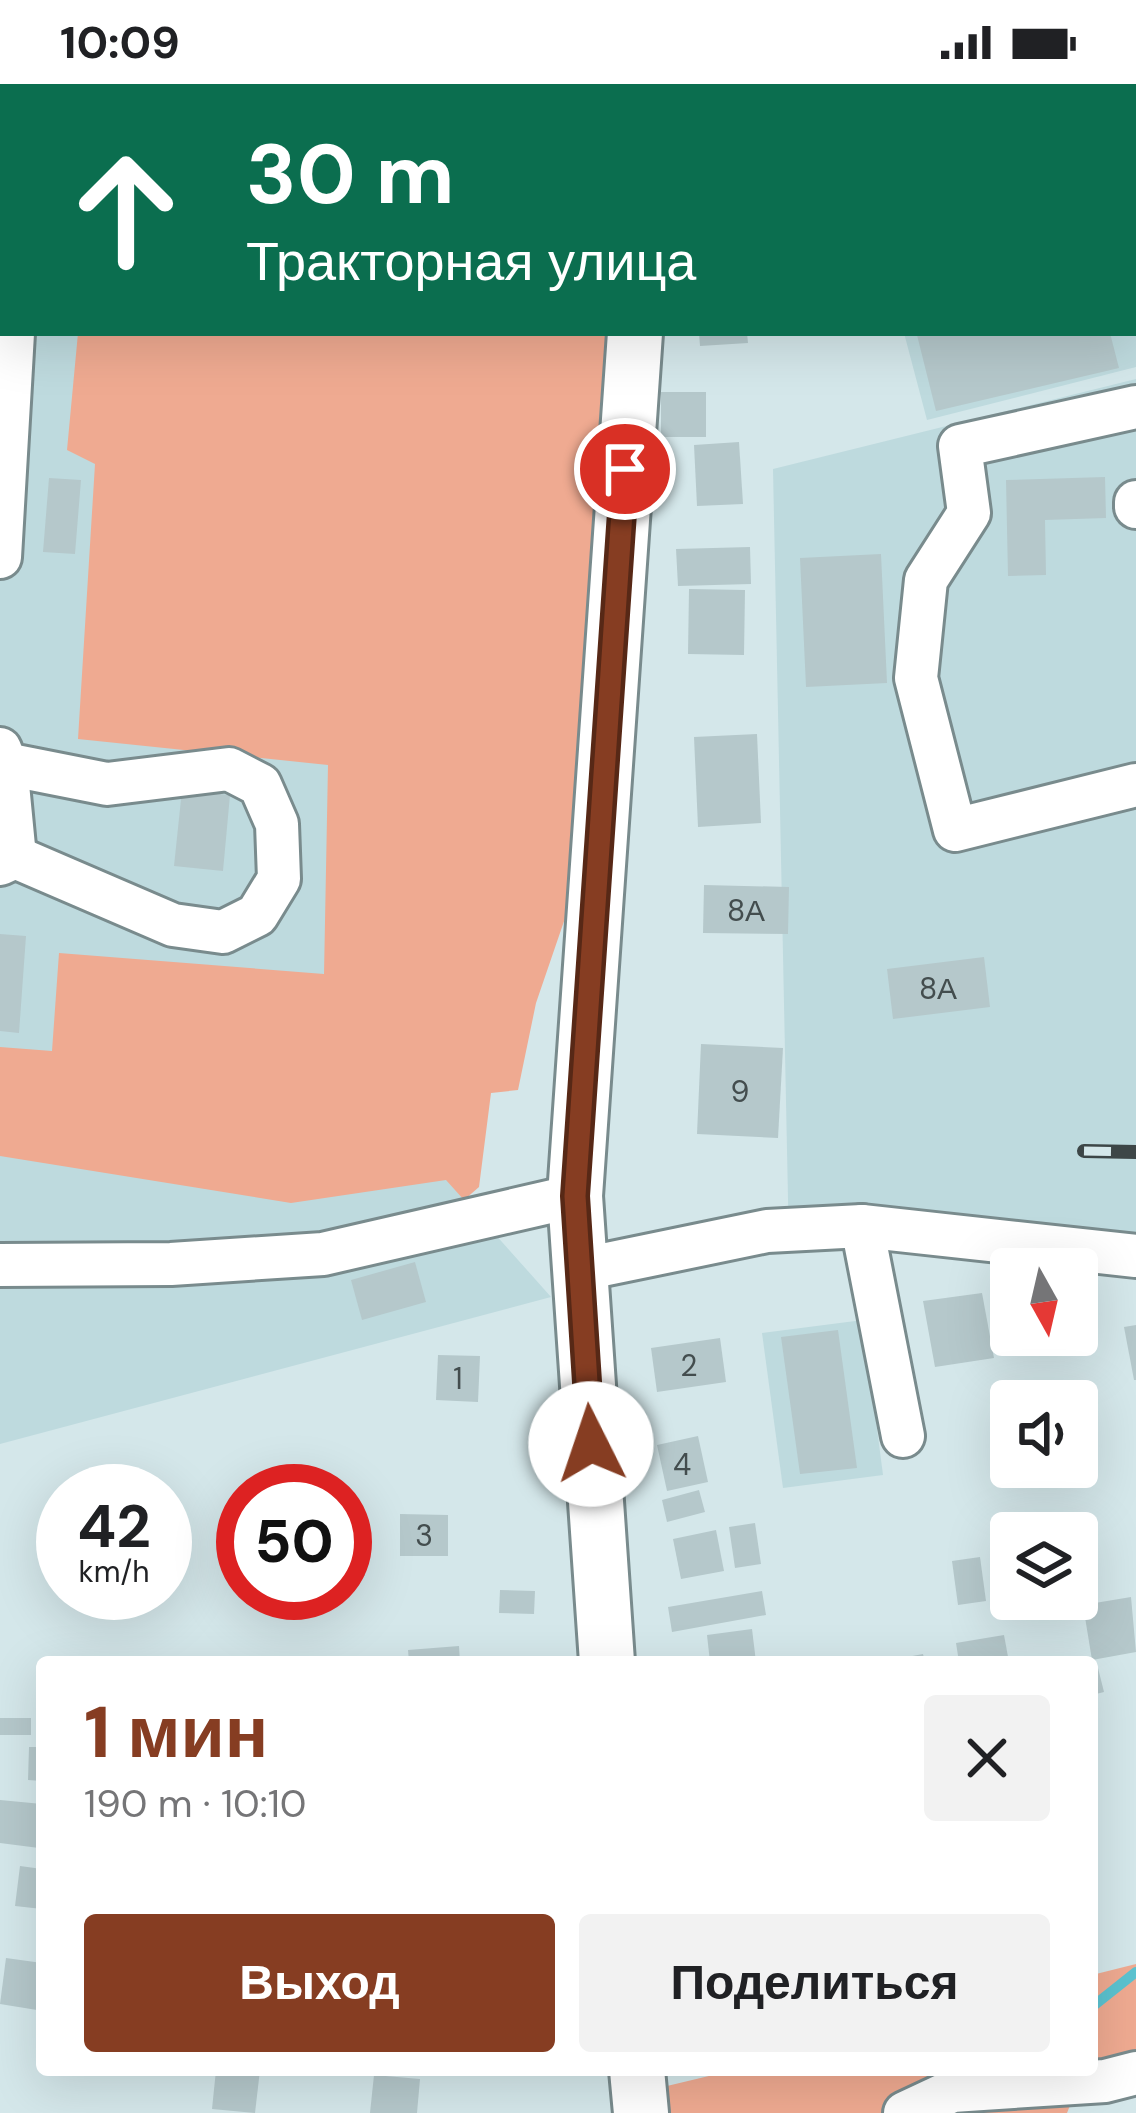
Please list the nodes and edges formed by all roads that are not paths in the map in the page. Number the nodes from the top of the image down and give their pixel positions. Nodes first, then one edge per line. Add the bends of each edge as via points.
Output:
1 (13, 336) edge
2 (635, 336) edge
3 (1136, 407) edge
4 (0, 557) edge
5 (3, 757) edge
6 (1136, 785) edge
7 (8, 861) edge
8 (575, 1196) junction
9 (862, 1226) junction
10 (1136, 1256) edge
11 (0, 1265) edge
12 (578, 1270) junction
13 (903, 1436) dead end
14 (608, 1656) edge
15 (1136, 2073) edge
16 (638, 2076) edge
17 (640, 2113) edge
18 (905, 2113) edge

1 - 4 street
2 - 8 main road
3 - 6 street via 960,446 969,512 926,580 916,678 955,830
5 - 7 street
5 - 7 street via 107,784 230,769 260,785 278,824 279,879 257,915 224,932 172,925
8 - 11 street via 323,1254
8 - 12 main road
9 - 10 street
9 - 12 street via 767,1231
9 - 13 street
12 - 14 main road
15 - 18 street via 952,2091
16 - 17 main road

